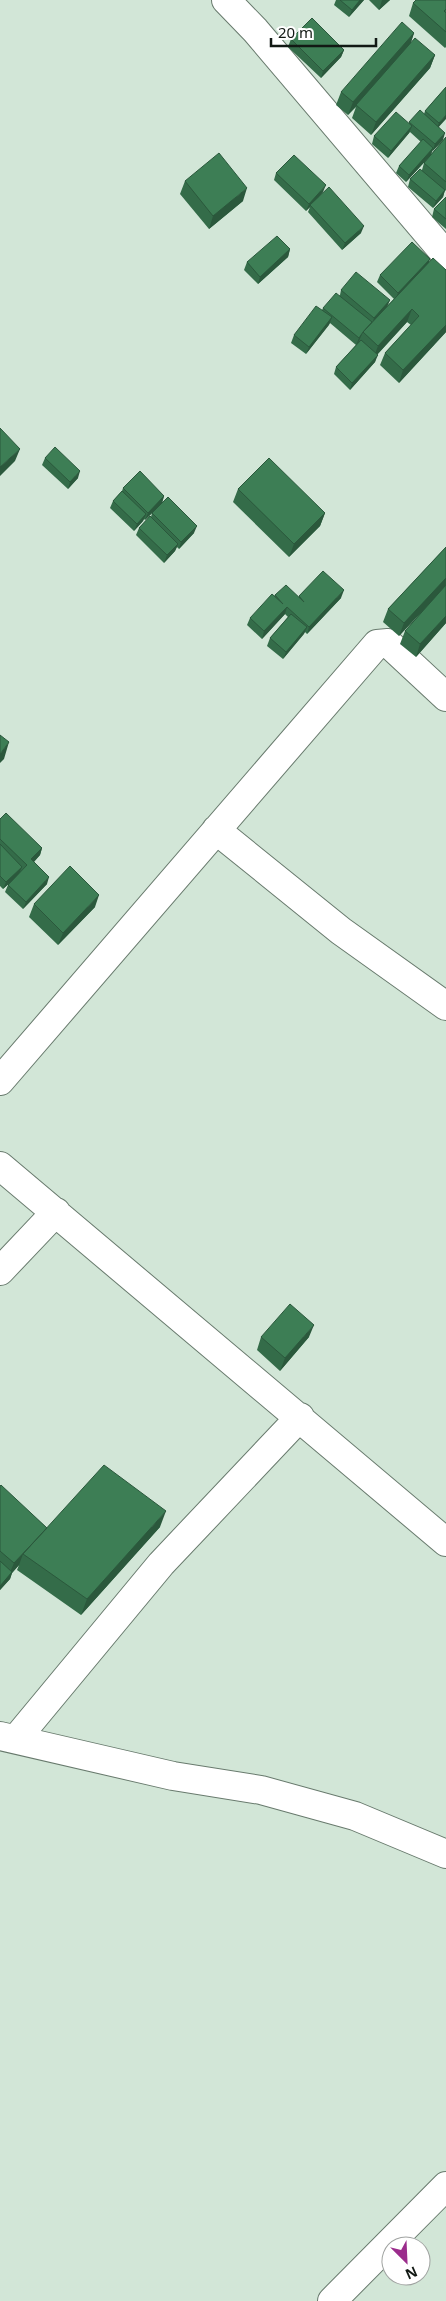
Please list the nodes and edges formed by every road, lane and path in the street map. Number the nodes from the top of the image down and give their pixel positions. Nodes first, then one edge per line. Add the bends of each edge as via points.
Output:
1 (226, 0) edge
2 (446, 255) edge
3 (446, 697) edge
4 (216, 830) junction
5 (446, 1006) edge
6 (0, 1082) edge
7 (0, 1166) edge
8 (56, 1212) junction
9 (0, 1270) edge
10 (300, 1417) junction
11 (446, 1542) edge
12 (8, 1737) edge
13 (446, 1854) edge
14 (446, 2186) edge
15 (332, 2301) edge

1 - 2 street
3 - 4 street via 388,643 377,644
4 - 5 street via 341,931
4 - 6 street
7 - 8 street
8 - 9 street
8 - 10 street
10 - 11 street
10 - 12 street via 161,1564
12 - 13 street via 173,1776 270,1793 355,1816
14 - 15 street

